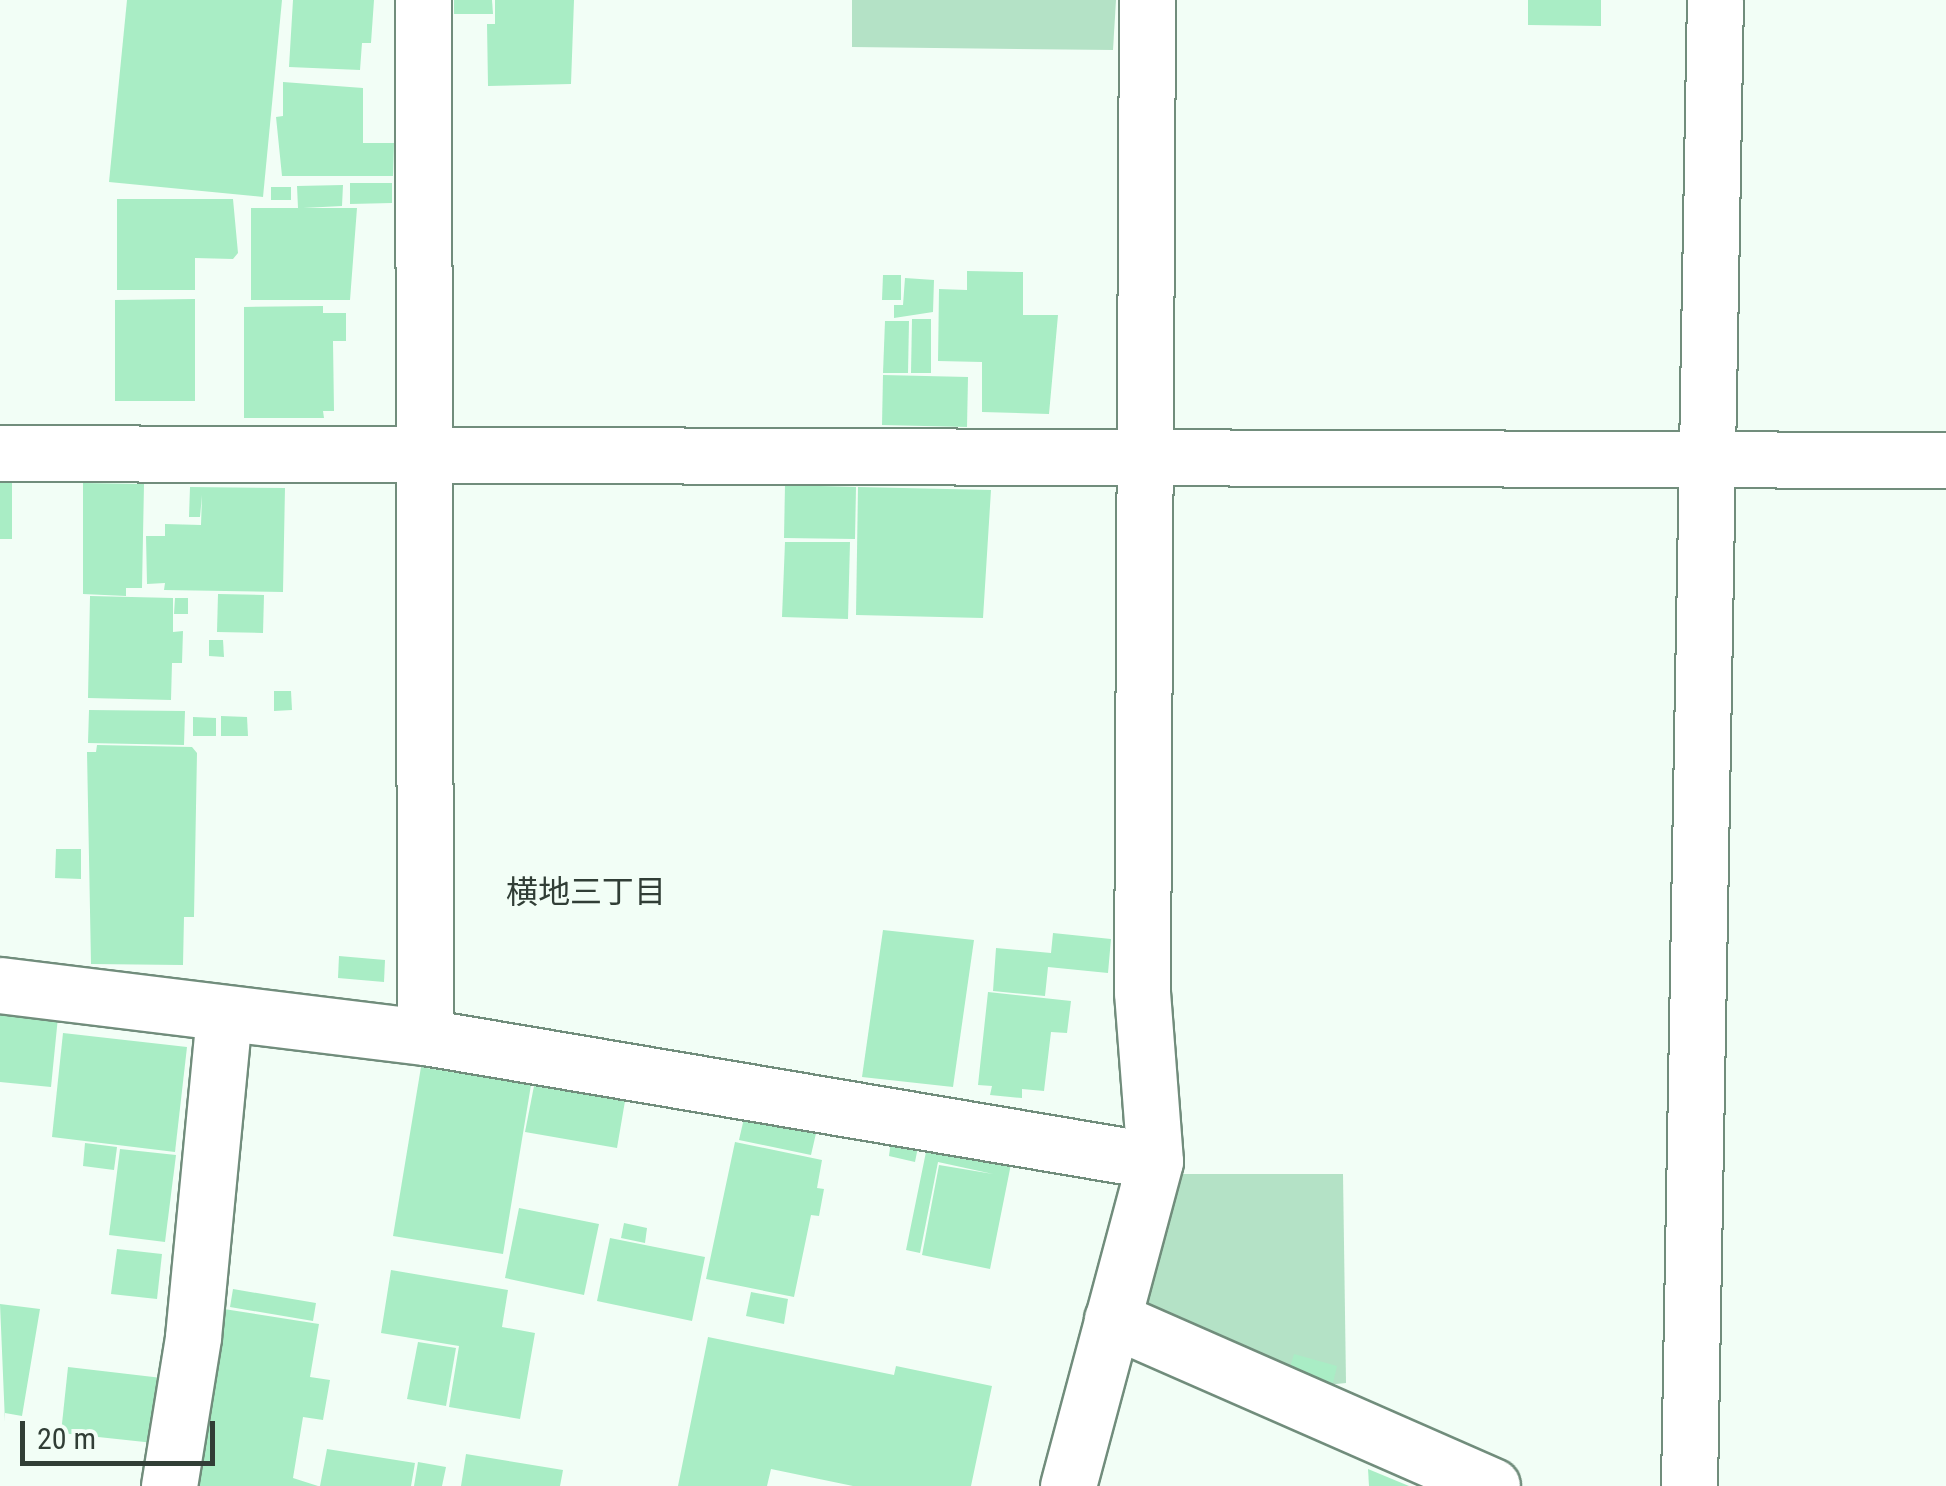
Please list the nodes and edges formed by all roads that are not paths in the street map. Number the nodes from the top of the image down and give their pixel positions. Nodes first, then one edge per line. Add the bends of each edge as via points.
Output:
1 (423, 0) edge
2 (1147, 0) edge
3 (1715, 0) edge
4 (0, 453) edge
5 (424, 455) junction
6 (1710, 455) junction
7 (1145, 458) junction
8 (1946, 460) edge
9 (0, 984) edge
10 (224, 1013) junction
11 (424, 1037) junction
12 (1155, 1161) junction
13 (1112, 1319) junction
14 (169, 1486) edge
15 (1068, 1486) edge
16 (1492, 1486) edge
17 (1689, 1486) edge

1 - 5 street
2 - 7 street
3 - 6 street
4 - 5 street
5 - 7 street
5 - 11 street
6 - 7 street
6 - 8 street
6 - 17 street
7 - 12 street via 1142,992
9 - 10 street
10 - 11 street
10 - 14 street via 193,1337
11 - 12 street
12 - 13 street
13 - 15 street
13 - 16 street

